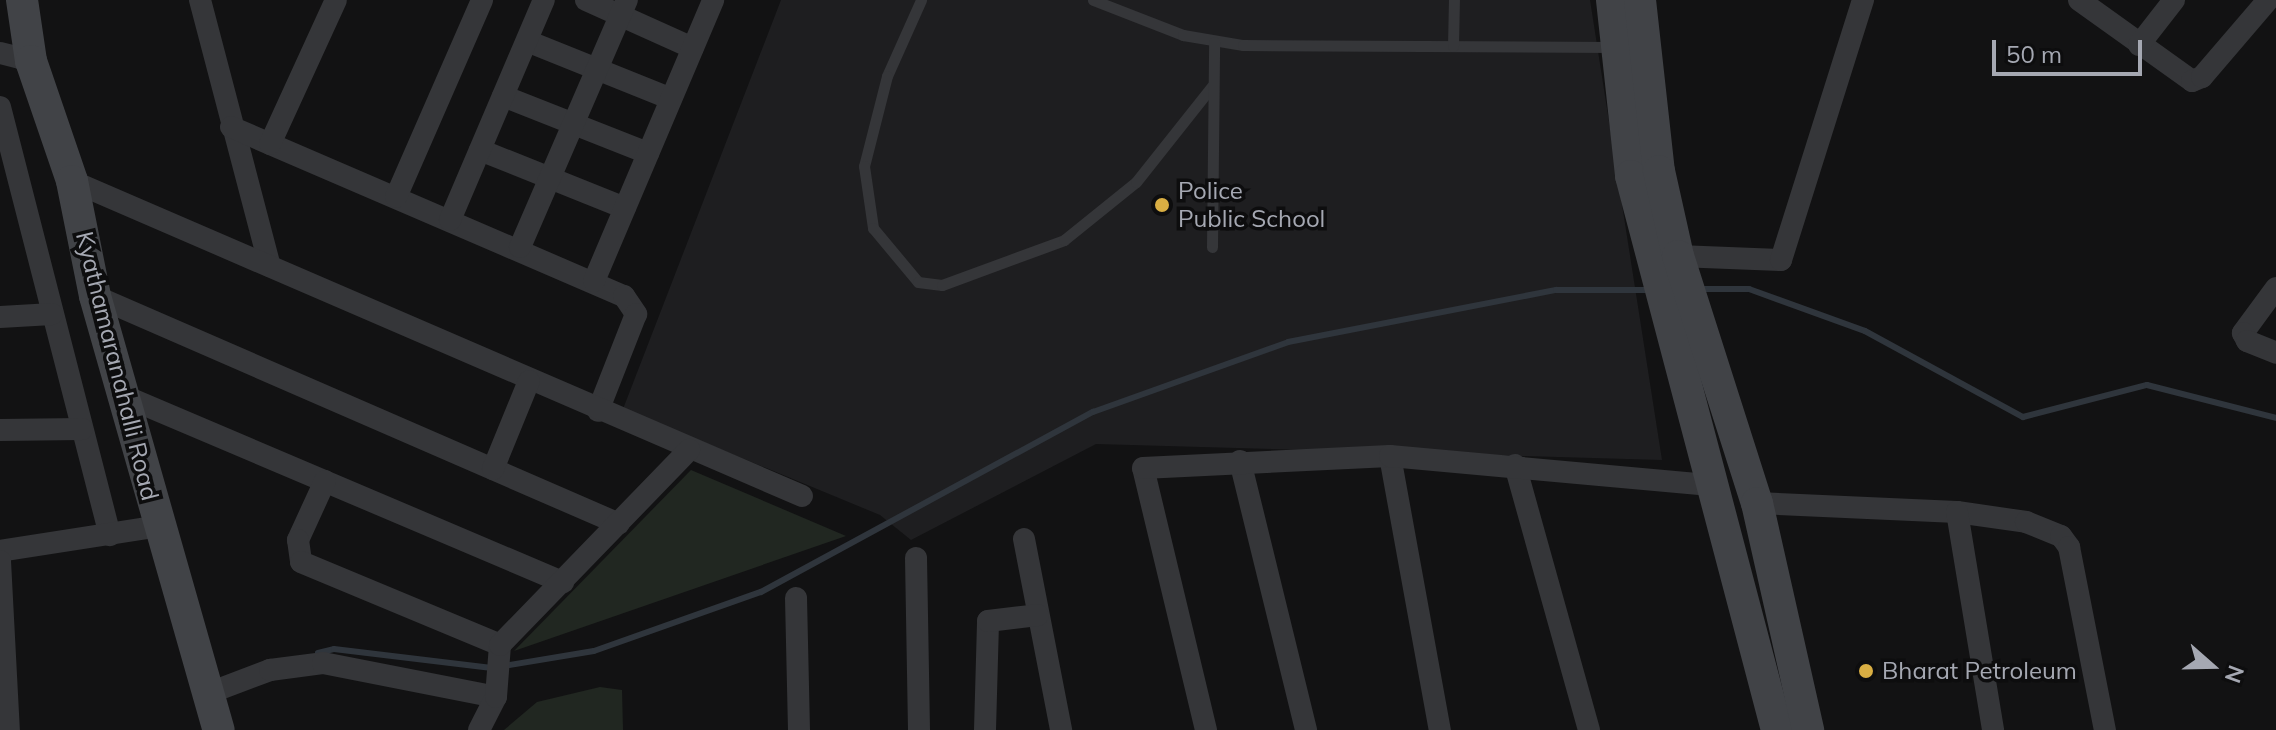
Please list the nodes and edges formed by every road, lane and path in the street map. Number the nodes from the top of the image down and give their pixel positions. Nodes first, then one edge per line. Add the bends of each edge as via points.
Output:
1 (22, 0) edge
2 (200, 0) edge
3 (336, 0) edge
4 (482, 0) edge
5 (544, 0) edge
6 (586, 0) edge
7 (713, 0) edge
8 (921, 0) edge
9 (1093, 0) edge
10 (1454, 0) edge
11 (1612, 0) edge
12 (1640, 0) edge
13 (1863, 0) edge
14 (2079, 0) edge
15 (2174, 0) edge
16 (2268, 0) edge
17 (624, 8) edge
18 (527, 41) junction
19 (1214, 42) junction
20 (2139, 45) junction
21 (1453, 46) junction
22 (1630, 47) junction
23 (693, 48) junction
24 (0, 53) edge
25 (31, 61) junction
26 (597, 69) junction
27 (1213, 85) junction
28 (503, 96) junction
29 (671, 99) junction
30 (0, 107) edge
31 (573, 124) junction
32 (231, 127) junction
33 (270, 144) junction
34 (480, 150) junction
35 (648, 153) junction
36 (550, 179) junction
37 (72, 181) junction
38 (10, 195) edge
39 (396, 197) junction
40 (625, 208) junction
41 (450, 220) junction
42 (520, 247) junction
43 (1212, 247) dead end
44 (1664, 260) junction
45 (270, 266) junction
46 (594, 281) junction
47 (2276, 288) edge
48 (95, 296) junction
49 (52, 314) junction
50 (0, 317) edge
51 (1680, 317) junction
52 (2275, 352) edge
53 (529, 381) junction
54 (124, 396) junction
55 (598, 411) junction
56 (82, 429) junction
57 (0, 430) edge
58 (689, 450) junction
59 (1390, 456) junction
60 (1240, 461) junction
61 (1515, 465) junction
62 (493, 469) junction
63 (325, 481) junction
64 (1708, 485) junction
65 (802, 496) dead end
66 (1757, 503) junction
67 (1957, 512) junction
68 (619, 524) junction
69 (159, 526) junction
70 (110, 535) junction
71 (1024, 539) dead end
72 (0, 551) edge
73 (916, 558) dead end
74 (0, 561) edge
75 (563, 582) junction
76 (796, 598) dead end
77 (1038, 615) junction
78 (2, 625) edge
79 (499, 659) junction
80 (204, 695) junction
81 (496, 697) junction
82 (4, 705) edge
83 (9, 730) edge
84 (219, 730) edge
85 (479, 730) edge
86 (799, 730) edge
87 (919, 730) edge
88 (985, 730) edge
89 (1061, 730) edge
90 (1206, 730) edge
91 (1306, 730) edge
92 (1440, 730) edge
93 (1589, 730) edge
94 (1777, 730) edge
95 (1808, 730) edge
96 (1993, 730) edge
97 (2105, 730) edge

1 - 25 main road, Kyathamaranahalli Road
2 - 32 street
3 - 33 street
4 - 39 street
5 - 18 street
6 - 17 street
7 - 23 street
8 - 27 lane via 887,76 864,166 873,228 918,282 942,285 1064,240 1136,182
9 - 19 lane
10 - 21 lane
11 - 22 main road
12 - 22 main road
13 - 44 street via 1781,260
14 - 20 street
15 - 20 street
16 - 20 street via 2197,79 2185,78
17 - 23 street
17 - 26 street
18 - 26 street
18 - 28 street
19 - 21 lane
19 - 27 lane
21 - 22 lane
22 - 44 main road via 1659,171
23 - 29 street
24 - 25 street
25 - 37 main road, Kyathamaranahalli Road
26 - 29 street
26 - 31 street
27 - 43 lane
28 - 31 street
28 - 34 street
29 - 35 street
30 - 38 street
31 - 35 street
31 - 36 street
32 - 33 street
32 - 45 street
33 - 39 street
34 - 36 street
34 - 41 street
35 - 40 street
36 - 40 street
36 - 42 street
37 - 45 street
37 - 48 main road, Kyathamaranahalli Road
38 - 49 street
39 - 41 street
40 - 46 street
41 - 42 street
42 - 46 street
44 - 51 main road
45 - 53 street
46 - 55 street via 624,296 636,314
47 - 52 street via 2243,333 2247,341
48 - 54 main road, Kyathamaranahalli Road
48 - 62 street
49 - 50 street
49 - 56 street
51 - 64 main road
51 - 66 main road
53 - 55 street
53 - 62 street
54 - 63 street
54 - 69 main road, Kyathamaranahalli Road
55 - 58 street
56 - 57 street
56 - 70 street
58 - 65 street
58 - 68 street
59 - 60 street
59 - 61 street
59 - 92 street
60 - 90 street via 1143,468
60 - 91 street
61 - 64 street
61 - 93 street
62 - 68 street
63 - 75 street
63 - 79 street via 298,540 301,562
64 - 94 main road
66 - 67 street
66 - 95 main road
67 - 96 street
67 - 97 street via 2026,522 2061,536 2069,547
68 - 75 street
69 - 70 street
69 - 80 main road, Kyathamaranahalli Road
70 - 72 street
71 - 77 street
73 - 87 street
74 - 78 street
75 - 79 street
76 - 86 street
77 - 88 street via 988,621
77 - 89 street
78 - 82 street
79 - 81 street
80 - 81 street via 270,670 323,663
80 - 84 main road, Kyathamaranahalli Road
81 - 85 street
82 - 83 street

